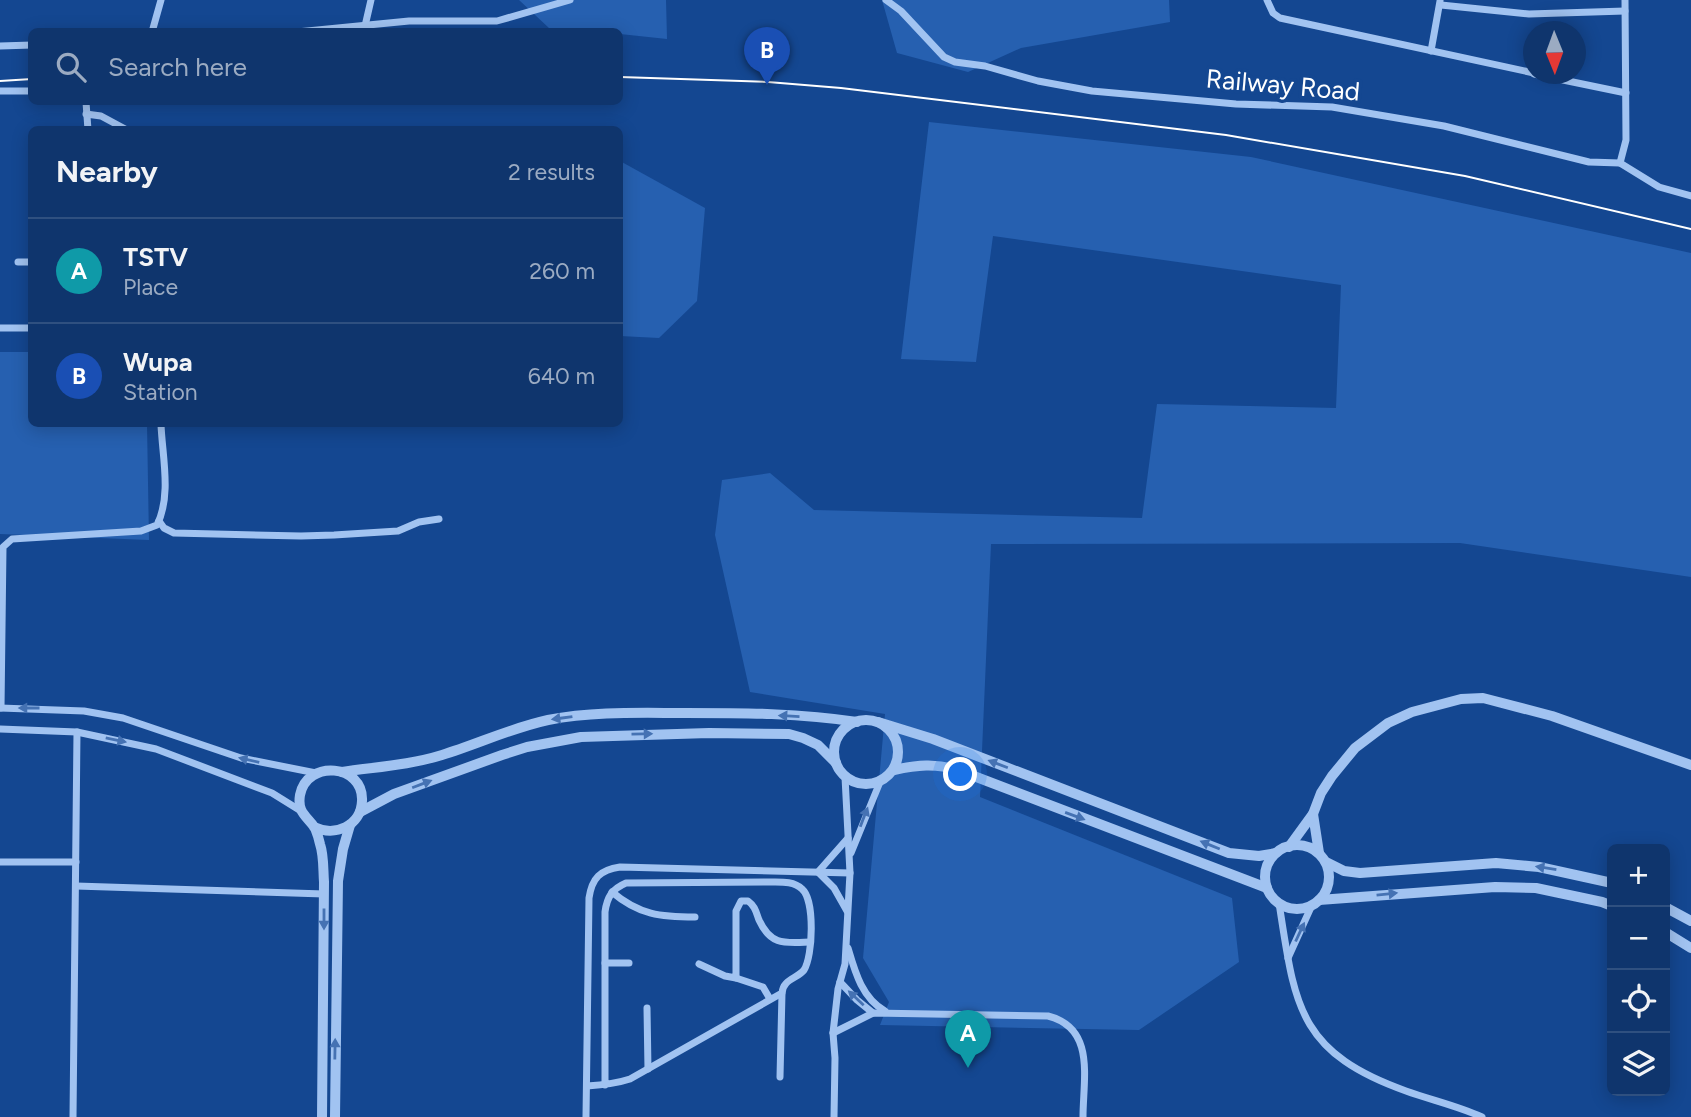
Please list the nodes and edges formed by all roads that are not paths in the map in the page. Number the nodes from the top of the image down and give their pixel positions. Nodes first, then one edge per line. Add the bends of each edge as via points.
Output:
1 (162, 0) edge
2 (371, 0) edge
3 (886, 0) edge
4 (905, 0) edge
5 (1267, 0) edge
6 (1625, 0) edge
7 (567, 1) edge
8 (1440, 2) edge
9 (901, 11) junction
10 (1625, 11) junction
11 (365, 26) junction
12 (153, 28) edge
13 (342, 28) edge
14 (28, 45) edge
15 (0, 46) edge
16 (1430, 51) junction
17 (1523, 71) edge
18 (1585, 84) edge
19 (0, 91) edge
20 (28, 91) edge
21 (1626, 93) junction
22 (86, 105) edge
23 (86, 114) junction
24 (88, 126) edge
25 (120, 126) edge
26 (1620, 163) junction
27 (1691, 196) edge
28 (18, 262) dead end
29 (28, 262) edge
30 (1, 328) edge
31 (28, 328) edge
32 (161, 427) edge
33 (439, 519) dead end
34 (159, 521) junction
35 (0, 708) edge
36 (857, 722) junction
37 (877, 722) junction
38 (0, 729) edge
39 (77, 732) junction
40 (836, 763) junction
41 (1691, 765) edge
42 (894, 769) junction
43 (342, 772) junction
44 (316, 773) junction
45 (845, 777) junction
46 (880, 782) junction
47 (301, 811) junction
48 (360, 812) junction
49 (1313, 814) junction
50 (351, 825) junction
51 (314, 827) junction
52 (848, 838) junction
53 (1289, 846) junction
54 (850, 853) junction
55 (1276, 853) junction
56 (1323, 858) junction
57 (0, 862) edge
58 (76, 862) junction
59 (818, 872) junction
60 (850, 873) junction
61 (1607, 882) edge
62 (76, 886) junction
63 (1267, 888) junction
64 (612, 892) junction
65 (324, 894) junction
66 (1279, 903) junction
67 (1316, 903) junction
68 (1607, 904) edge
69 (1670, 910) edge
70 (848, 912) junction
71 (695, 917) dead end
72 (1691, 921) edge
73 (1670, 935) edge
74 (810, 942) junction
75 (847, 943) junction
76 (1691, 948) edge
77 (1288, 959) junction
78 (605, 963) junction
79 (629, 964) dead end
80 (699, 964) dead end
81 (736, 978) junction
82 (840, 982) junction
83 (782, 993) junction
84 (770, 999) junction
85 (647, 1008) dead end
86 (873, 1013) junction
87 (889, 1013) junction
88 (833, 1033) junction
89 (648, 1069) junction
90 (780, 1077) dead end
91 (605, 1085) junction
92 (587, 1086) junction
93 (73, 1117) edge
94 (322, 1117) edge
95 (335, 1117) edge
96 (586, 1117) edge
97 (834, 1117) edge
98 (1083, 1117) edge
99 (1482, 1117) edge

1 - 12 street
2 - 11 street
3 - 9 street, Railway Road
4 - 9 street
5 - 16 street via 1280,18
6 - 10 street
7 - 11 street via 497,22 409,21
8 - 10 street via 1529,14
8 - 16 street
9 - 26 street, Railway Road via 944,57 1038,81 1092,91 1236,104 1332,107 1444,127 1589,162
10 - 21 street
11 - 13 street
14 - 15 street
16 - 17 street
18 - 21 street
19 - 20 street
21 - 26 street via 1626,140
22 - 23 street
23 - 24 street
23 - 25 street
26 - 27 street, Railway Road via 1660,187
28 - 29 street
30 - 31 street
32 - 34 street via 163,508
33 - 34 street via 398,531 301,536 174,533
34 - 35 street via 141,531 18,538 6,543 2,554
44 -> 35 street via 241,758 122,718 84,711
36 - 37 street
36 - 40 street via 847,726 835,743
36 -> 43 street via 736,713 602,713 522,727 414,762
37 - 42 street via 890,730 897,742 899,756
55 -> 37 street via 1228,853 933,739
38 - 39 street
39 -> 47 street via 156,749 272,793
39 - 58 street
40 - 45 street
48 -> 40 street via 394,794 502,755 581,737 789,734 818,746
41 - 49 street via 1552,716 1482,698 1461,699 1412,712 1370,735 1343,761
42 - 46 street
42 -> 63 street via 919,764 958,770
43 - 44 street
43 - 48 street via 357,783 362,795
44 - 47 street via 300,793
45 - 46 street via 868,785
45 - 52 street
54 -> 46 street
47 - 51 street
48 - 50 street
49 - 53 street
49 - 56 street
50 - 51 street via 333,832
95 -> 50 street via 338,881
51 - 65 street via 321,847
52 - 54 street
52 - 59 street
53 - 55 street
53 - 56 street via 1310,848
54 - 60 street
55 - 63 street via 1266,869
61 -> 56 street via 1496,863 1345,872
56 - 67 street via 1329,883
57 - 58 street
58 - 62 street
59 - 60 street
59 - 70 street
59 - 92 street via 620,867 597,876 589,898
60 - 70 street
62 - 65 street
62 - 93 street
63 - 66 street
64 - 71 street via 647,913
64 - 74 street via 626,883 790,883 805,891 810,902
64 - 78 street via 605,912
65 -> 94 street
66 - 67 street via 1296,909
66 - 77 street
67 -> 68 street via 1495,887 1536,888
77 -> 67 street
69 - 72 street
70 - 75 street
73 - 76 street
74 - 81 street via 772,939 753,904 741,901 736,911
74 - 83 street via 803,972 790,979
75 - 82 street
75 - 87 street via 860,984 872,1001
77 - 99 street via 1298,1004 1308,1024 1349,1065 1402,1090
78 - 79 street
78 - 91 street
80 - 81 street
81 - 84 street via 763,987
86 -> 82 street
82 - 88 street
83 - 84 street
83 - 90 street
84 - 89 street
85 - 89 street
86 - 87 street
86 - 88 street
87 - 98 street via 1059,1018 1074,1029 1083,1046
88 - 97 street
89 - 91 street
91 - 92 street
92 - 96 street

